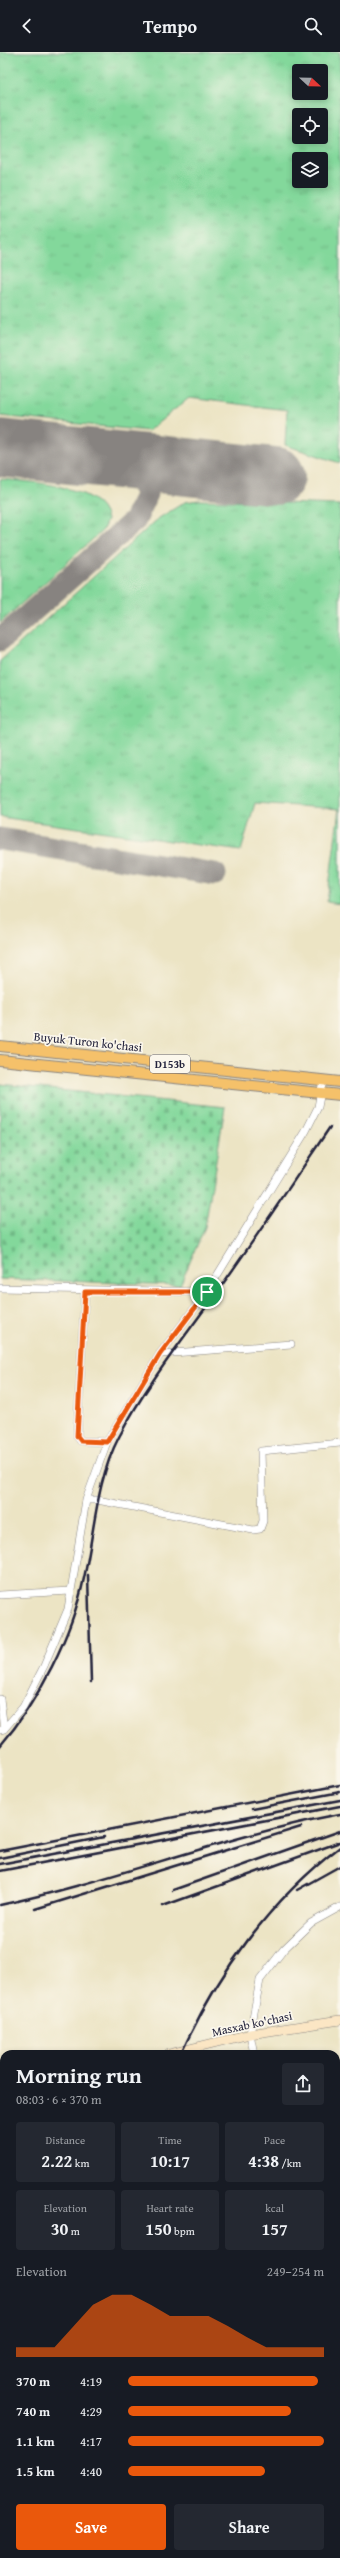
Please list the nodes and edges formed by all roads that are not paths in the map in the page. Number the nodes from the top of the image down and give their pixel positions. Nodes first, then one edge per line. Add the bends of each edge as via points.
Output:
1 (0, 1046) edge
2 (0, 1060) edge
3 (323, 1080) junction
4 (340, 1082) edge
5 (321, 1093) junction
6 (340, 1095) edge
7 (0, 1288) edge
8 (85, 1292) junction
9 (207, 1292) junction
10 (291, 1344) dead end
11 (160, 1354) junction
12 (107, 1442) junction
13 (340, 1443) edge
14 (86, 1500) junction
15 (70, 1591) junction
16 (0, 1595) edge
17 (0, 1699) edge
18 (2, 1730) edge
19 (340, 1907) edge
20 (340, 2020) edge
21 (250, 2034) junction
22 (185, 2050) edge
23 (253, 2050) edge

1 - 3 main road, Buyuk Turon ko'chasi / D153b
2 - 5 main road, D153b
3 - 4 main road, Buyuk Turon ko'chasi / D153b
3 - 5 street
5 - 6 main road, D153b
5 - 9 street via 315,1116
7 - 8 street
8 - 9 street
8 - 12 street via 77,1436 81,1441
9 - 11 street
10 - 11 street
11 - 12 street
12 - 14 street
13 - 14 street via 261,1451 263,1521 260,1529 253,1530
14 - 15 street
15 - 16 street
15 - 18 street via 68,1609 44,1666 23,1707
17 - 18 street
19 - 21 street via 311,1923 284,1949 260,1980
20 - 21 main road, Masxab ko'chasi
21 - 22 main road, Masxab ko'chasi
21 - 23 street

